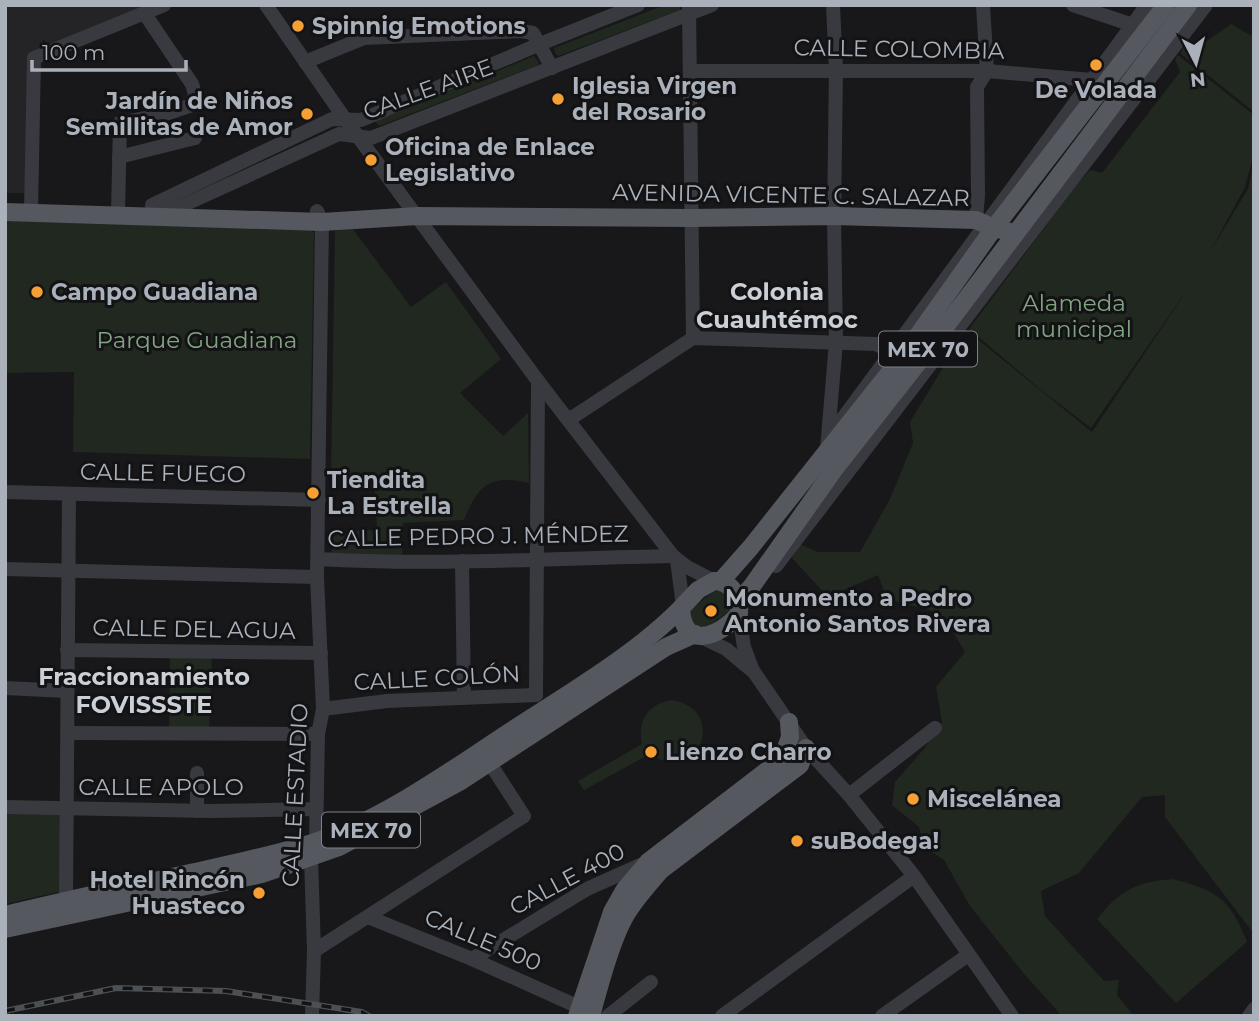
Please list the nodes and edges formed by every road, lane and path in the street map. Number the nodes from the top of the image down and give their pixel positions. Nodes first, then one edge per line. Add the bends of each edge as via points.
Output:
1 (164, 5) edge
2 (266, 5) edge
3 (638, 5) edge
4 (712, 5) edge
5 (833, 5) edge
6 (983, 5) edge
7 (1073, 5) edge
8 (1147, 5) edge
9 (1166, 5) edge
10 (1206, 5) edge
11 (1185, 6) edge
12 (689, 10) edge
13 (145, 14) junction
14 (1133, 25) junction
15 (540, 44) junction
16 (305, 62) junction
17 (552, 68) junction
18 (836, 70) junction
19 (690, 71) junction
20 (987, 71) junction
21 (1104, 89) junction
22 (345, 119) junction
23 (358, 136) junction
24 (195, 138) dead end
25 (119, 158) junction
26 (5, 203) edge
27 (182, 206) junction
28 (31, 207) junction
29 (118, 209) junction
30 (5, 212) edge
31 (155, 212) junction
32 (320, 216) junction
33 (418, 216) junction
34 (834, 216) junction
35 (691, 218) junction
36 (985, 224) junction
37 (1014, 233) junction
38 (693, 338) junction
39 (836, 342) junction
40 (891, 352) junction
41 (538, 381) junction
42 (570, 419) junction
43 (827, 454) junction
44 (5, 492) edge
45 (69, 494) junction
46 (319, 500) junction
47 (539, 558) junction
48 (675, 558) junction
49 (318, 559) junction
50 (462, 562) junction
51 (5, 569) edge
52 (68, 571) junction
53 (317, 577) junction
54 (715, 580) junction
55 (682, 607) junction
56 (739, 607) junction
57 (698, 636) junction
58 (67, 650) junction
59 (321, 653) junction
60 (754, 672) junction
61 (5, 688) edge
62 (67, 691) junction
63 (464, 697) junction
64 (542, 702) junction
65 (324, 709) junction
66 (789, 722) junction
67 (935, 728) dead end
68 (68, 733) junction
69 (318, 734) junction
70 (806, 748) junction
71 (489, 762) junction
72 (197, 773) dead end
73 (849, 795) junction
74 (5, 807) edge
75 (66, 809) junction
76 (316, 809) junction
77 (197, 811) junction
78 (313, 850) junction
79 (648, 862) junction
80 (914, 876) junction
81 (66, 901) junction
82 (5, 915) edge
83 (368, 917) junction
84 (5, 929) edge
85 (314, 951) junction
86 (968, 955) junction
87 (472, 959) junction
88 (651, 982) dead end
89 (1254, 1009) edge
90 (583, 1013) edge
91 (312, 1016) edge
92 (608, 1016) edge
93 (722, 1016) edge
94 (882, 1016) edge
95 (1012, 1016) edge
96 (1250, 1016) edge

1 - 13 street
2 - 16 street
3 - 15 street, CALLE AIRE
4 - 12 street, CALLE AIRE
5 - 18 street
6 - 20 street
7 - 14 street
8 - 14 street
9 - 21 main road, MEX 70
10 - 56 street via 769,575
11 - 21 main road, MEX 70
12 - 17 street, CALLE AIRE
12 - 19 street
13 - 25 street via 185,71 195,94 192,105 120,123
13 - 28 street via 34,58
14 - 21 street
15 - 16 street via 533,33 522,31 364,38
15 - 17 street
15 - 22 street, CALLE AIRE via 361,120
16 - 22 street
17 - 23 street, CALLE AIRE via 371,138
18 - 19 street, CALLE COLOMBIA
18 - 20 street, CALLE COLOMBIA
18 - 34 street
19 - 35 street
20 - 21 street, CALLE COLOMBIA
20 - 36 street via 977,87 978,195
21 - 36 main road, MEX 70
21 - 37 main road, MEX 70
22 - 23 street
22 - 31 street, CALLE AIRE via 332,119
23 - 27 street, CALLE AIRE via 339,134
23 - 33 street
24 - 25 street
25 - 29 street
26 - 28 main road, AVENIDA VICENTE C. SALAZAR
27 - 31 main road, AVENIDA VICENTE C. SALAZAR
27 - 32 main road, AVENIDA VICENTE C. SALAZAR
28 - 29 main road, AVENIDA VICENTE C. SALAZAR
28 - 30 main road, AVENIDA VICENTE C. SALAZAR
29 - 31 main road, AVENIDA VICENTE C. SALAZAR
31 - 32 main road, AVENIDA VICENTE C. SALAZAR
32 - 33 main road, AVENIDA VICENTE C. SALAZAR
32 - 46 street
33 - 35 main road, AVENIDA VICENTE C. SALAZAR
33 - 41 street
34 - 35 main road, AVENIDA VICENTE C. SALAZAR
34 - 36 main road, AVENIDA VICENTE C. SALAZAR
34 - 39 street
35 - 38 street
36 - 37 main road, AVENIDA VICENTE C. SALAZAR
36 - 40 street
36 - 43 main road, MEX 70 via 909,348
37 - 43 main road, MEX 70 via 924,355
38 - 39 street
38 - 42 street
39 - 40 street via 876,344
39 - 43 street
40 - 43 street
41 - 42 street
41 - 47 street
42 - 48 street
43 - 54 main road, MEX 70 via 751,547
43 - 56 main road, MEX 70
44 - 45 street, CALLE FUEGO
45 - 46 street, CALLE FUEGO
45 - 52 street
46 - 49 street
47 - 48 street, CALLE PEDRO J. MÉNDEZ
47 - 50 street, CALLE PEDRO J. MÉNDEZ
47 - 64 street
48 - 54 street
48 - 55 street
49 - 50 street, CALLE PEDRO J. MÉNDEZ
49 - 53 street, CALLE PEDRO J. MÉNDEZ
50 - 63 street
51 - 52 street, CALLE PEDRO J. MÉNDEZ
52 - 53 street, CALLE PEDRO J. MÉNDEZ
52 - 58 street
53 - 59 street, CALLE ESTADIO
54 - 55 main road, MEX 70
54 - 56 main road via 734,590
55 - 57 main road via 683,623
55 - 64 main road, MEX 70 via 651,636
56 - 57 main road, MEX 70 via 724,629 708,637
56 - 60 street via 744,647
57 - 60 street via 726,649
57 - 71 main road, MEX 70 via 666,647
58 - 59 street, CALLE DEL AGUA
58 - 62 street
59 - 65 street, CALLE ESTADIO
60 - 66 street
61 - 62 street
62 - 68 street
63 - 64 street, CALLE COLÓN
63 - 65 street, CALLE COLÓN
64 - 78 main road, MEX 70 via 451,770
65 - 69 street, CALLE ESTADIO
66 - 70 street
66 - 79 main road via 790,737 782,759
67 - 73 street
68 - 69 street
68 - 75 street
69 - 76 street, CALLE ESTADIO
70 - 73 street
70 - 90 main road via 800,765 661,870 643,891 625,915
71 - 78 main road, MEX 70 via 339,847
71 - 83 street via 524,816
72 - 77 street
73 - 80 street
74 - 75 street, CALLE APOLO
75 - 77 street, CALLE APOLO
75 - 81 street
76 - 77 street, CALLE APOLO
76 - 78 street, CALLE ESTADIO
78 - 81 main road, MEX 70
78 - 84 main road, MEX 70 via 262,874
78 - 85 street, CALLE ESTADIO
79 - 87 street, CALLE 400 via 587,889
79 - 90 main road via 612,912
80 - 86 street
80 - 93 street
81 - 82 main road, MEX 70
83 - 85 street
83 - 87 street, CALLE 500
85 - 91 street, CALLE ESTADIO
86 - 94 street
86 - 95 street
87 - 90 street, CALLE 500
88 - 92 street
89 - 96 street

